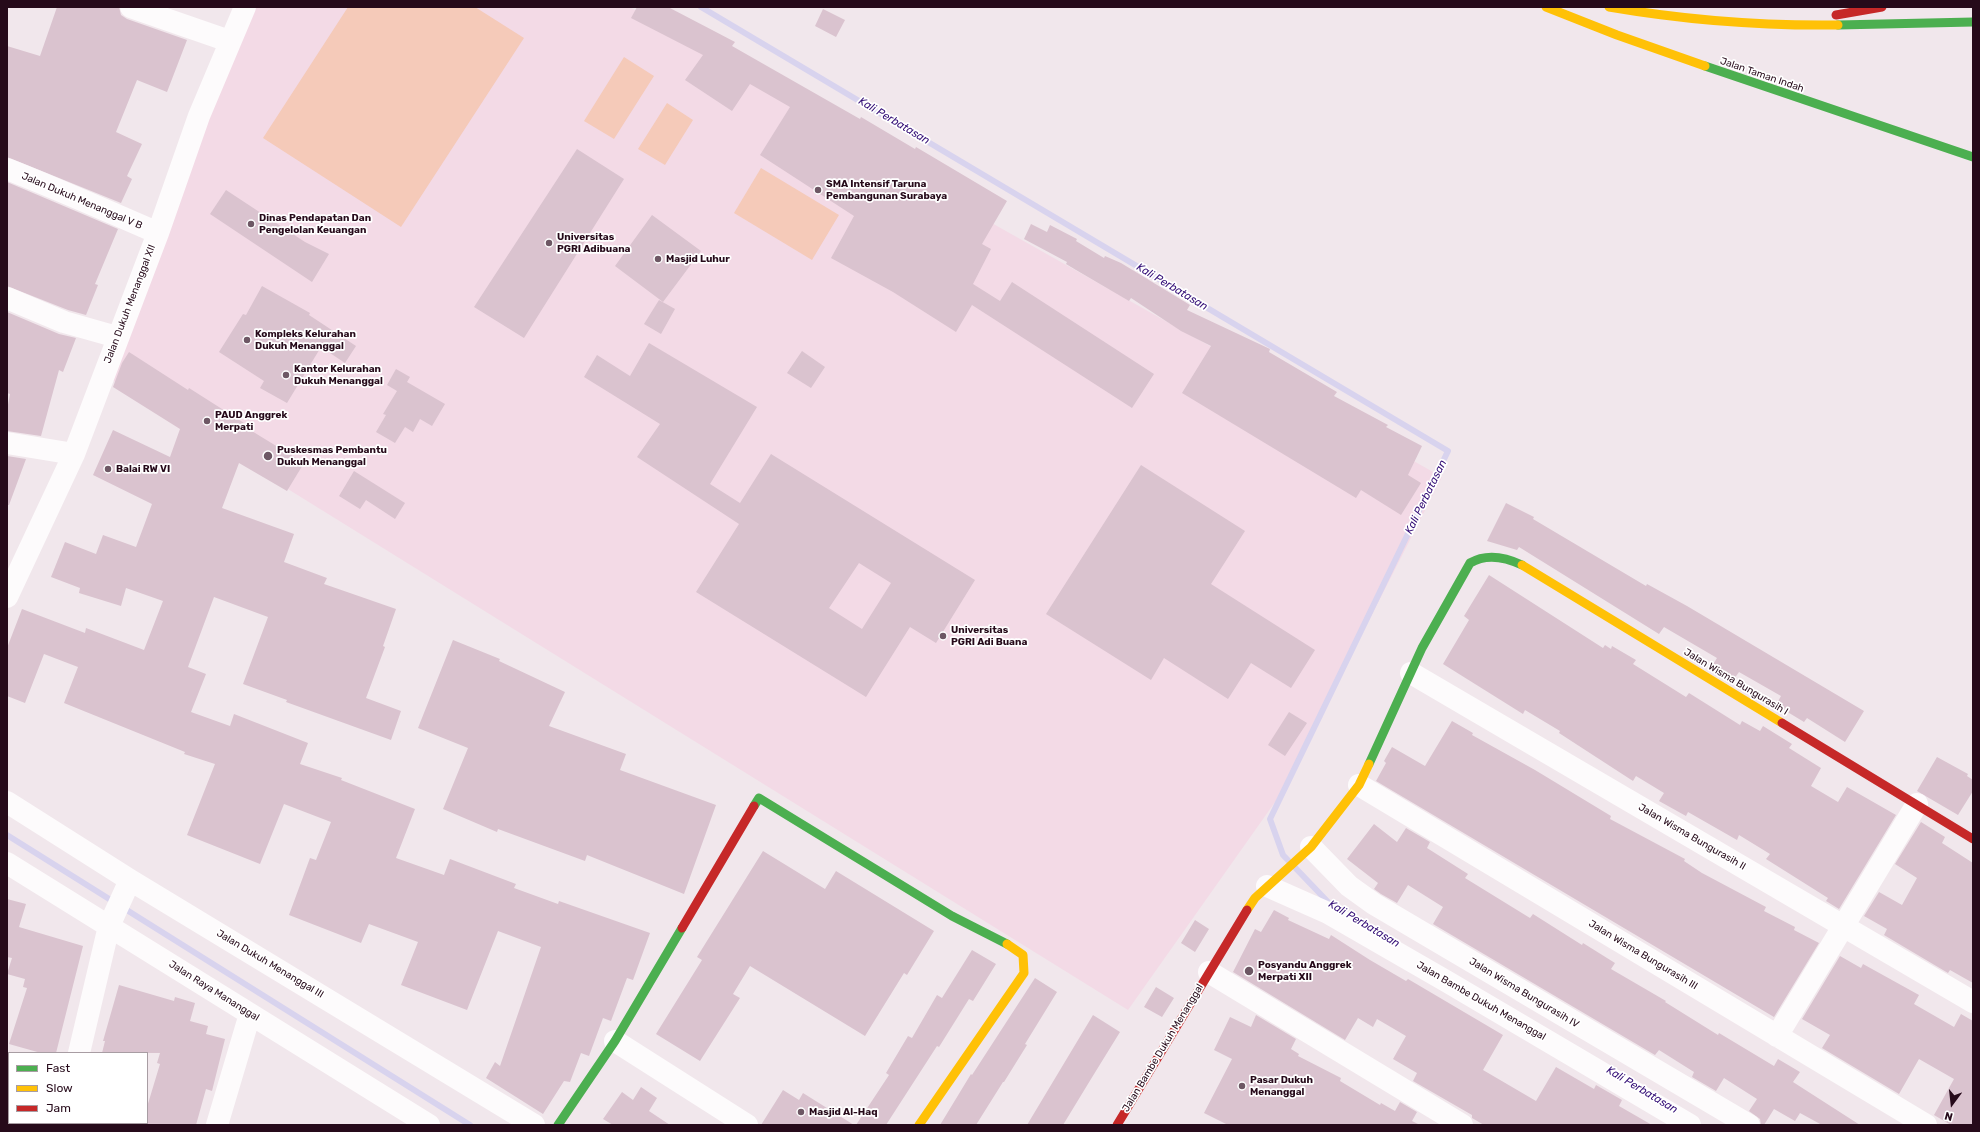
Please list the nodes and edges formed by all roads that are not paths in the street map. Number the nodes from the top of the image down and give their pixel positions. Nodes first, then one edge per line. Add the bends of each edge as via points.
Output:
1 (131, 7) edge
2 (245, 7) edge
3 (1546, 7) edge
4 (1609, 7) edge
5 (1882, 7) edge
6 (1973, 22) edge
7 (1782, 25) junction
8 (229, 41) junction
9 (1973, 157) edge
10 (7, 169) edge
11 (158, 233) junction
12 (7, 298) edge
13 (117, 337) junction
14 (7, 443) edge
15 (74, 454) junction
16 (1484, 557) joint
17 (7, 598) edge
18 (1411, 672) junction
19 (1360, 785) junction
20 (7, 802) edge
21 (1917, 804) junction
22 (1973, 839) edge
23 (1306, 851) junction
24 (7, 863) edge
25 (129, 882) junction
26 (1269, 885) junction
27 (110, 925) junction
28 (1843, 925) junction
29 (1209, 972) junction
30 (1973, 1002) edge
31 (250, 1014) junction
32 (1777, 1036) junction
33 (614, 1041) junction
34 (79, 1052) edge
35 (422, 1123) edge
36 (217, 1125) edge
37 (534, 1125) edge
38 (558, 1125) edge
39 (748, 1125) edge
40 (919, 1125) edge
41 (1117, 1125) edge
42 (1462, 1125) edge
43 (1690, 1125) edge
44 (1749, 1125) edge
45 (1926, 1125) edge

1 - 8 street
2 - 8 street, Jalan Dukuh Menanggal XII
3 - 9 main road, Jalan Taman Indah via 1718,71
4 - 7 main road via 1692,18
5 - 7 main road
6 - 7 main road via 1865,26
8 - 11 street, Jalan Dukuh Menanggal XII via 199,116
10 - 11 street, Jalan Dukuh Menanggal V B via 90,202
11 - 13 street, Jalan Dukuh Menanggal XII
12 - 13 street via 64,322
13 - 15 street, Jalan Dukuh Menanggal XII
14 - 15 street
15 - 17 street, Jalan Dukuh Menanggal XII
16 - 18 main road, Jalan Bambe Dukuh Menanggal via 1470,563
16 - 21 main road, Jalan Wisma Bungurasih I via 1496,555 1520,564
18 - 19 main road, Jalan Bambe Dukuh Menanggal
18 - 28 street, Jalan Wisma Bungurasih II
19 - 23 main road, Jalan Bambe Dukuh Menanggal
19 - 32 street, Jalan Wisma Bungurasih III
20 - 25 street, Jalan Dukuh Menanggal III
21 - 22 main road, Jalan Wisma Bungurasih I
21 - 28 street
23 - 26 main road, Jalan Bambe Dukuh Menanggal
23 - 44 street, Jalan Wisma Bungurasih IV via 1374,904
24 - 27 street, Jalan Raya Mananggal
25 - 27 street
25 - 37 street, Jalan Dukuh Menanggal III
26 - 29 main road, Jalan Bambe Dukuh Menanggal via 1255,898 1242,916
26 - 43 street, Jalan Bambe Dukuh Menanggal via 1335,917
27 - 31 street, Jalan Raya Mananggal
27 - 34 street
28 - 30 street, Jalan Wisma Bungurasih II
28 - 32 street
29 - 41 main road, Jalan Bambe Dukuh Menanggal
29 - 42 street
31 - 35 street, Jalan Raya Mananggal
31 - 36 street
32 - 45 street, Jalan Wisma Bungurasih III
33 - 38 main road
33 - 39 street
33 - 40 main road via 759,798 952,916 1023,955 1024,973

